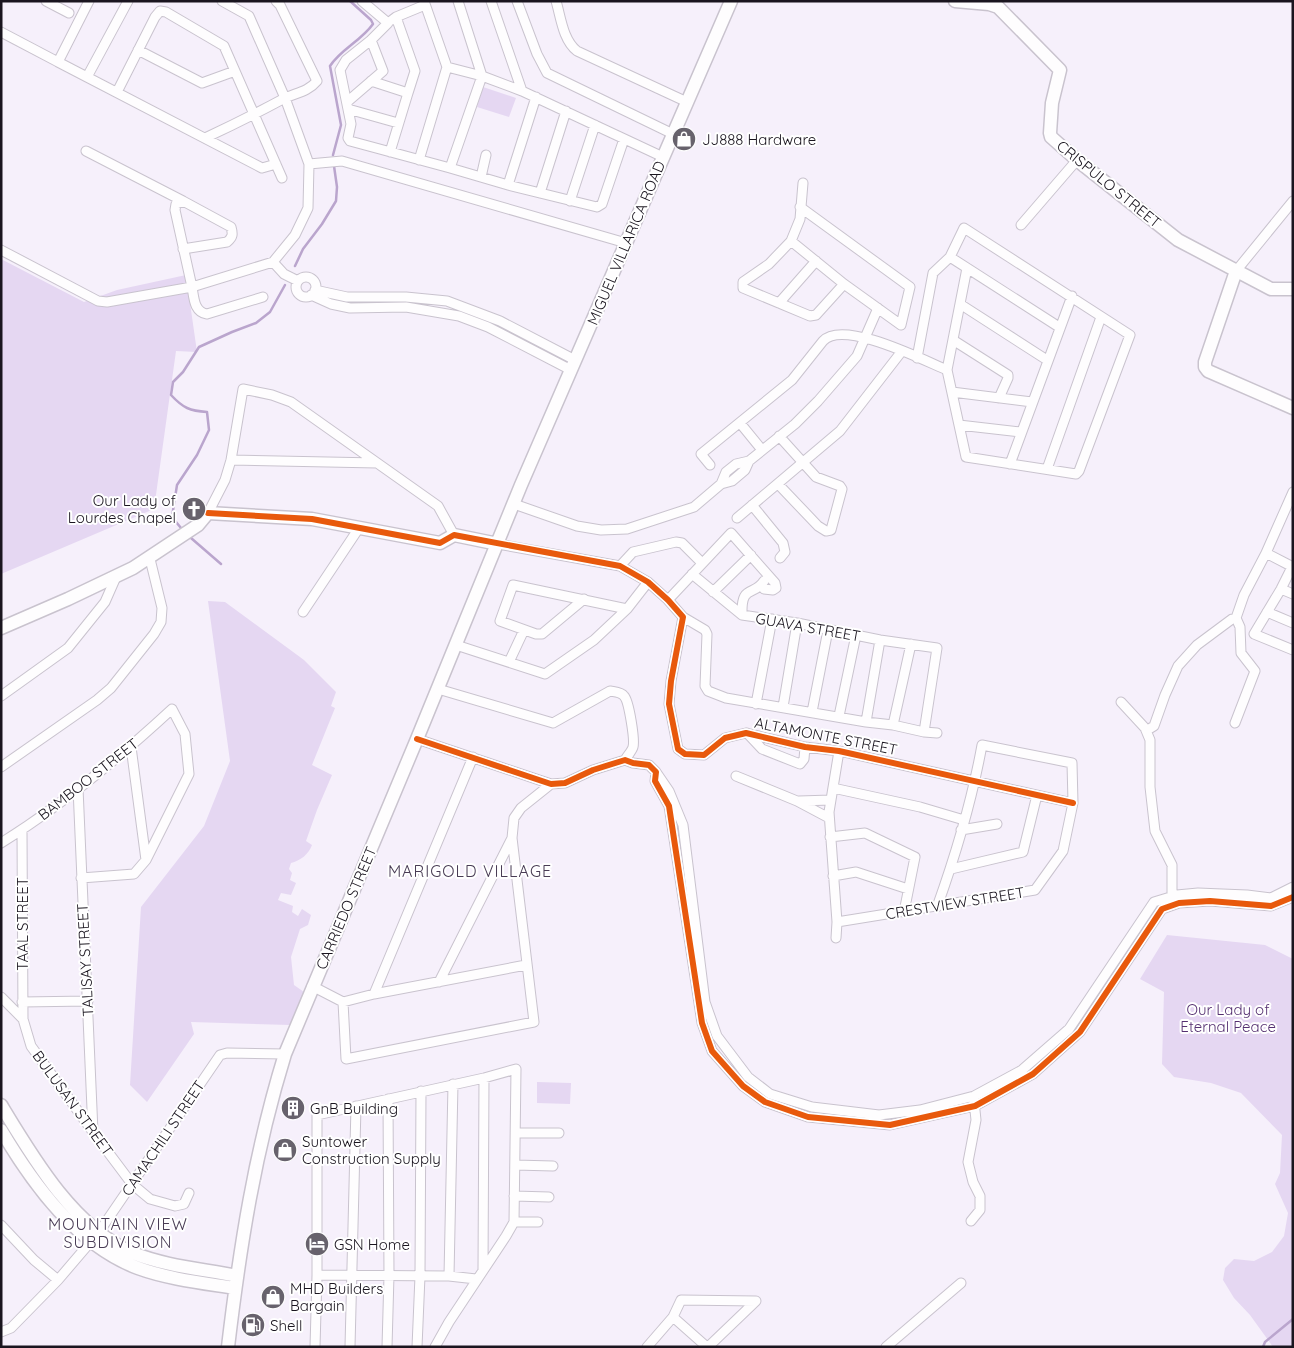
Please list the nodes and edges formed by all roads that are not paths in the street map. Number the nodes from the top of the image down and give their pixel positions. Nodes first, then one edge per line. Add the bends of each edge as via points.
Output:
1 (46, 1) edge
2 (89, 1) edge
3 (128, 1) edge
4 (222, 1) edge
5 (362, 1) edge
6 (458, 1) edge
7 (491, 1) edge
8 (517, 1) edge
9 (556, 1) edge
10 (730, 1) edge
11 (954, 1) edge
12 (279, 3) edge
13 (424, 3) edge
14 (69, 13) dead end
15 (396, 17) junction
16 (388, 23) junction
17 (1, 32) edge
18 (370, 40) junction
19 (138, 50) junction
20 (58, 62) junction
21 (447, 67) junction
22 (235, 71) junction
23 (482, 76) junction
24 (88, 77) junction
25 (371, 81) junction
26 (522, 91) junction
27 (117, 92) junction
28 (408, 92) junction
29 (536, 97) junction
30 (285, 98) junction
31 (687, 102) junction
32 (348, 105) junction
33 (566, 112) junction
34 (254, 115) junction
35 (398, 123) junction
36 (595, 125) junction
37 (673, 134) junction
38 (205, 138) junction
39 (624, 139) junction
40 (86, 151) dead end
41 (390, 152) junction
42 (486, 156) dead end
43 (663, 157) junction
44 (419, 160) junction
45 (1076, 160) junction
46 (276, 164) junction
47 (309, 164) junction
48 (450, 168) junction
49 (481, 177) junction
50 (282, 178) dead end
51 (803, 183) dead end
52 (508, 185) junction
53 (540, 192) junction
54 (183, 201) junction
55 (570, 201) junction
56 (1293, 201) edge
57 (800, 207) junction
58 (1021, 225) dead end
59 (791, 240) junction
60 (626, 243) junction
61 (1, 250) edge
62 (183, 250) junction
63 (950, 257) junction
64 (816, 261) junction
65 (273, 262) junction
66 (967, 268) junction
67 (1236, 271) junction
68 (298, 281) junction
69 (844, 284) junction
70 (192, 287) junction
71 (1293, 289) edge
72 (313, 292) junction
73 (263, 296) dead end
74 (1072, 296) junction
75 (779, 303) junction
76 (960, 304) junction
77 (878, 308) junction
78 (1101, 317) junction
79 (1059, 327) junction
80 (865, 337) junction
81 (953, 340) junction
82 (902, 351) junction
83 (918, 358) junction
84 (1047, 360) junction
85 (573, 365) junction
86 (947, 370) junction
87 (952, 392) junction
88 (999, 398) junction
89 (1032, 402) junction
90 (1293, 408) edge
91 (740, 423) junction
92 (959, 425) junction
93 (1021, 432) junction
94 (779, 436) junction
95 (762, 450) junction
96 (231, 460) junction
97 (377, 463) junction
98 (803, 463) junction
99 (1010, 464) junction
100 (710, 465) dead end
101 (1046, 469) junction
102 (778, 484) junction
103 (521, 486) joint
104 (1293, 492) edge
105 (514, 504) junction
106 (752, 505) junction
107 (208, 513) junction
108 (737, 518) dead end
109 (358, 528) junction
110 (454, 535) junction
111 (498, 544) junction
112 (1266, 553) junction
113 (751, 555) junction
114 (150, 558) junction
115 (780, 558) dead end
116 (702, 563) junction
117 (620, 566) junction
118 (1292, 567) edge
119 (692, 574) junction
120 (768, 574) junction
121 (116, 577) junction
122 (648, 582) junction
123 (761, 585) junction
124 (1281, 589) junction
125 (713, 592) junction
126 (1293, 594) edge
127 (584, 599) junction
128 (668, 600) junction
129 (627, 609) junction
130 (303, 612) dead end
131 (1267, 612) junction
132 (742, 615) junction
133 (682, 617) junction
134 (1236, 618) junction
135 (772, 619) junction
136 (1293, 622) edge
137 (797, 623) junction
138 (1, 628) edge
139 (524, 630) junction
140 (828, 630) junction
141 (856, 635) junction
142 (880, 640) junction
143 (911, 644) junction
144 (456, 645) junction
145 (1293, 650) edge
146 (509, 662) junction
147 (438, 689) junction
148 (1, 696) edge
149 (1121, 702) dead end
150 (756, 704) junction
151 (783, 707) junction
152 (812, 712) junction
153 (839, 716) junction
154 (866, 722) junction
155 (1235, 723) dead end
156 (893, 724) junction
157 (1145, 728) junction
158 (924, 732) junction
159 (746, 733) junction
160 (937, 733) dead end
161 (417, 739) junction
162 (805, 746) junction
163 (131, 748) junction
164 (839, 751) junction
165 (473, 758) junction
166 (625, 760) junction
167 (1, 767) edge
168 (655, 776) junction
169 (736, 776) dead end
170 (976, 780) junction
171 (551, 784) junction
172 (78, 788) junction
173 (833, 788) junction
174 (1037, 795) junction
175 (831, 800) junction
176 (797, 801) junction
177 (1073, 803) junction
178 (829, 818) junction
179 (964, 820) junction
180 (997, 824) dead end
181 (22, 830) junction
182 (961, 830) junction
183 (830, 837) junction
184 (512, 838) junction
185 (1, 843) edge
186 (146, 860) junction
187 (951, 868) junction
188 (833, 876) junction
189 (81, 878) junction
190 (1293, 887) edge
191 (908, 889) junction
192 (1172, 896) junction
193 (1293, 897) edge
194 (937, 907) junction
195 (904, 912) junction
196 (837, 922) junction
197 (836, 938) dead end
198 (526, 964) junction
199 (438, 982) junction
200 (312, 986) junction
201 (374, 994) junction
202 (1, 997) edge
203 (88, 1001) junction
204 (22, 1002) junction
205 (343, 1002) junction
206 (23, 1019) junction
207 (285, 1054) junction
208 (484, 1078) junction
209 (453, 1084) junction
210 (421, 1091) junction
211 (770, 1094) junction
212 (974, 1096) junction
213 (388, 1099) junction
214 (764, 1102) junction
215 (1, 1105) edge
216 (356, 1106) junction
217 (975, 1106) junction
218 (1, 1130) edge
219 (93, 1132) junction
220 (516, 1133) junction
221 (559, 1133) dead end
222 (515, 1165) junction
223 (553, 1166) dead end
224 (132, 1184) junction
225 (189, 1193) dead end
226 (514, 1196) junction
227 (549, 1197) dead end
228 (971, 1221) dead end
229 (514, 1222) junction
230 (538, 1222) dead end
231 (1, 1225) edge
232 (95, 1237) junction
233 (483, 1270) junction
234 (317, 1275) junction
235 (351, 1275) junction
236 (389, 1276) junction
237 (420, 1276) junction
238 (450, 1276) junction
239 (476, 1279) junction
240 (58, 1280) junction
241 (236, 1282) junction
242 (961, 1282) dead end
243 (673, 1317) junction
244 (1, 1332) edge
245 (228, 1347) edge
246 (315, 1347) edge
247 (350, 1347) edge
248 (387, 1347) edge
249 (417, 1347) edge
250 (435, 1347) edge
251 (646, 1347) edge
252 (708, 1347) edge
253 (886, 1347) edge

1 - 14 street
2 - 20 street
3 - 24 street
4 - 30 street via 249,16
5 - 16 street
6 - 23 street
7 - 26 street
8 - 37 street via 547,73
9 - 31 street via 568,40 578,51
10 - 31 main road, MIGUEL VILLARICA ROAD
11 - 45 main road, CRISPULO STREET via 998,7 1060,70 1052,104 1050,133
12 - 30 street via 317,81 312,88
13 - 15 street
13 - 21 street
15 - 16 street
15 - 28 street via 414,71
16 - 18 street
17 - 20 street
18 - 25 street via 383,71
18 - 32 street via 346,60 340,70
19 - 22 street via 202,84
19 - 22 street via 155,17 166,12 224,46
19 - 27 street
20 - 24 street
21 - 23 street
21 - 44 street
22 - 34 street
23 - 26 street
23 - 48 street
24 - 27 street
25 - 28 street
25 - 32 street
26 - 29 street
27 - 38 street
28 - 35 street
29 - 33 street
29 - 52 street
30 - 34 street
30 - 47 street
31 - 37 main road, MIGUEL VILLARICA ROAD
32 - 35 street
32 - 41 street via 350,141
33 - 36 street
33 - 53 street
34 - 38 street
34 - 46 street
35 - 41 street
36 - 39 street
36 - 55 street
37 - 43 main road, MIGUEL VILLARICA ROAD
38 - 46 street via 262,168
39 - 43 street
39 - 55 street via 602,204 594,208
40 - 54 street
41 - 44 street
42 - 49 street
43 - 60 main road, MIGUEL VILLARICA ROAD
44 - 48 street
45 - 58 street
45 - 67 main road, CRISPULO STREET via 1178,240
46 - 50 street
47 - 60 street via 342,161
47 - 65 street via 308,208 295,235
48 - 49 street
49 - 52 street
51 - 57 street
52 - 53 street
53 - 55 street
54 - 62 street via 176,204 175,210
54 - 62 street via 231,227 233,233 227,242
56 - 67 street
57 - 59 street via 800,219
57 - 77 street via 910,287 901,325
59 - 64 street
59 - 75 street via 769,264 743,282 743,288
60 - 85 main road, MIGUEL VILLARICA ROAD
61 - 70 street via 98,301
62 - 70 street
63 - 66 street
63 - 74 street via 966,228
63 - 83 street via 933,273
64 - 69 street
64 - 75 street
65 - 68 street via 284,274
65 - 70 street
66 - 76 street
66 - 79 street
67 - 71 main road, CRISPULO STREET via 1271,289
67 - 90 main road via 1206,367
68 - 72 street via 309,277 315,284
68 - 72 street via 295,286 300,295 305,297
69 - 75 street via 816,315 810,316
69 - 77 street
70 - 73 street via 197,308 207,314
72 - 85 street via 331,304 350,308 406,308 459,316
74 - 78 street
74 - 79 street
76 - 81 street
76 - 84 street
77 - 80 street
78 - 101 street
78 - 101 street via 1130,335 1079,471 1076,474
79 - 84 street
80 - 82 street
80 - 91 street via 840,334 826,337 792,380
80 - 94 street via 857,356 844,372 795,424
81 - 86 street
81 - 88 street via 1008,375
82 - 83 street
82 - 98 street via 840,431
83 - 86 street
84 - 89 street
85 - 103 main road, MIGUEL VILLARICA ROAD
86 - 87 street
87 - 88 street
87 - 92 street
88 - 89 street
89 - 93 street
91 - 95 street
91 - 100 street via 701,454
92 - 93 street
92 - 99 street via 966,457
93 - 99 street
94 - 95 street
94 - 98 street
95 - 105 street via 749,461 736,464 726,472 721,484 694,507 627,530 577,526
96 - 97 street
96 - 97 street via 244,389 291,402
96 - 107 street
97 - 110 street via 438,506
98 - 102 street
98 - 102 street via 816,476 842,489 830,531 818,526
99 - 101 street
102 - 106 street
103 - 105 main road, CARRIEDO STREET
104 - 112 street
105 - 111 main road, CARRIEDO STREET
106 - 108 street
106 - 115 street via 783,543 784,552
107 - 109 main road via 312,519
107 - 114 main road via 198,526
109 - 110 main road via 440,543
109 - 130 street
110 - 111 main road
111 - 117 street
111 - 144 main road, CARRIEDO STREET
112 - 118 street
112 - 134 street via 1244,594
113 - 116 street via 731,533
113 - 120 street
113 - 125 street
114 - 121 main road
114 - 167 street via 162,608 161,622 154,634 111,688
116 - 117 street via 682,543 676,542 633,552
116 - 119 street
117 - 122 street
118 - 124 street
119 - 125 street, GUAVA STREET
119 - 128 street
120 - 123 street
120 - 123 street via 776,588 764,590
121 - 138 main road
121 - 148 street via 105,602 68,648
122 - 128 street
122 - 129 street
123 - 132 street via 744,597
124 - 126 street
124 - 131 street
125 - 132 street, GUAVA STREET
127 - 129 street
127 - 139 street via 542,634
127 - 139 street via 513,584 500,621
128 - 133 street
129 - 146 street via 594,640 545,674
131 - 136 street
131 - 145 street via 1254,634
132 - 135 street, GUAVA STREET
133 - 150 street via 707,634 706,689 726,698
133 - 159 street, ALTAMONTE STREET via 670,704 678,748 685,754 704,755 726,738
134 - 155 street via 1240,627 1241,652 1255,671
134 - 157 street via 1197,645 1178,666 1164,695 1157,722 1149,729
135 - 137 street, GUAVA STREET
135 - 150 street
137 - 140 street, GUAVA STREET
137 - 151 street
139 - 146 street
140 - 141 street, GUAVA STREET
140 - 152 street
141 - 142 street, GUAVA STREET
141 - 153 street
142 - 143 street, GUAVA STREET
142 - 154 street
143 - 156 street
143 - 158 street, GUAVA STREET via 937,648
144 - 146 street
144 - 147 main road, CARRIEDO STREET
147 - 161 main road, CARRIEDO STREET
147 - 166 street via 553,723 610,691 617,692 628,701 633,740
149 - 157 street
150 - 151 street
151 - 152 street
152 - 153 street
153 - 154 street
154 - 156 street
156 - 158 street
157 - 192 street via 1150,740 1150,787 1155,831 1172,865
158 - 160 street
159 - 162 street, ALTAMONTE STREET
159 - 162 street via 762,749 800,764 804,759
161 - 165 street
161 - 200 main road, CARRIEDO STREET
162 - 164 street, ALTAMONTE STREET
163 - 172 street, BAMBOO STREET
163 - 186 street
163 - 186 street, BAMBOO STREET via 172,709 185,734 189,774
164 - 170 street, ALTAMONTE STREET
164 - 173 street
165 - 171 street
165 - 201 street
166 - 168 street via 649,764
166 - 171 street via 593,770 565,784
168 - 211 street via 669,791 683,825 705,1002 717,1036 748,1077
168 - 214 street via 669,806 702,1023 712,1050 743,1086
169 - 176 street
170 - 174 street, ALTAMONTE STREET
170 - 177 street, CRESTVIEW STREET via 982,745 1072,763
170 - 179 street
171 - 184 street via 521,808 514,818
172 - 181 street, BAMBOO STREET
172 - 189 street, TALISAY STREET
173 - 175 street
173 - 179 street
174 - 177 street, ALTAMONTE STREET
174 - 187 street via 1023,852
175 - 176 street
175 - 178 street
176 - 178 street
177 - 194 street, CRESTVIEW STREET via 1063,851 1035,890
178 - 183 street
179 - 182 street
180 - 182 street
181 - 185 street, BAMBOO STREET
181 - 204 street, TAAL STREET
182 - 187 street
183 - 188 street
183 - 191 street via 866,833 915,857
184 - 198 street
184 - 199 street
186 - 189 street via 134,874
187 - 194 street
188 - 191 street via 856,872
188 - 196 street
189 - 203 street, TALISAY STREET
190 - 192 street via 1271,898 1198,893
191 - 195 street
192 - 212 street via 1154,902 1069,1029 1022,1070
193 - 217 street via 1271,906 1210,901 1179,903 1162,909 1080,1032 1033,1074
194 - 195 street, CRESTVIEW STREET
195 - 196 street, CRESTVIEW STREET
196 - 197 street
198 - 199 street
198 - 205 street via 534,1022 346,1059
199 - 201 street
200 - 205 street
200 - 207 main road, CARRIEDO STREET
201 - 205 street
202 - 206 street, BULUSAN STREET
203 - 204 street
203 - 219 street, TALISAY STREET
204 - 206 street, TAAL STREET
206 - 219 street, BULUSAN STREET via 31,1046
207 - 224 street, CAMACHILI STREET via 220,1055
207 - 241 main road, CARRIEDO STREET via 259,1146
208 - 209 street
208 - 220 street via 516,1068
208 - 233 street
209 - 210 street
209 - 238 street
210 - 213 street
210 - 237 street
211 - 212 street via 812,1107 879,1115 920,1110
211 - 214 street
212 - 217 street
213 - 216 street
213 - 236 street
214 - 217 street via 808,1118 890,1125
215 - 232 main road via 49,1178
216 - 234 street via 316,1115
216 - 235 street
217 - 228 street via 976,1120 968,1162 980,1196 980,1210
218 - 232 main road via 54,1205
219 - 224 street, BULUSAN STREET
220 - 221 street
220 - 222 street
222 - 223 street
222 - 226 street
224 - 225 street, BULUSAN STREET via 150,1199 176,1206 184,1204
224 - 232 street, CAMACHILI STREET
226 - 227 street
226 - 229 street
229 - 230 street
229 - 233 street
231 - 240 street
232 - 240 street, CAMACHILI STREET
232 - 241 main road via 109,1254 140,1269
233 - 239 street
234 - 235 street
234 - 246 street
235 - 236 street
235 - 247 street
236 - 237 street
236 - 248 street
237 - 238 street
237 - 249 street
238 - 239 street
239 - 250 street
240 - 244 street, CAMACHILI STREET via 11,1328
241 - 245 main road, CARRIEDO STREET
242 - 253 street
243 - 251 street
243 - 252 street
243 - 252 street via 681,1300 756,1301

